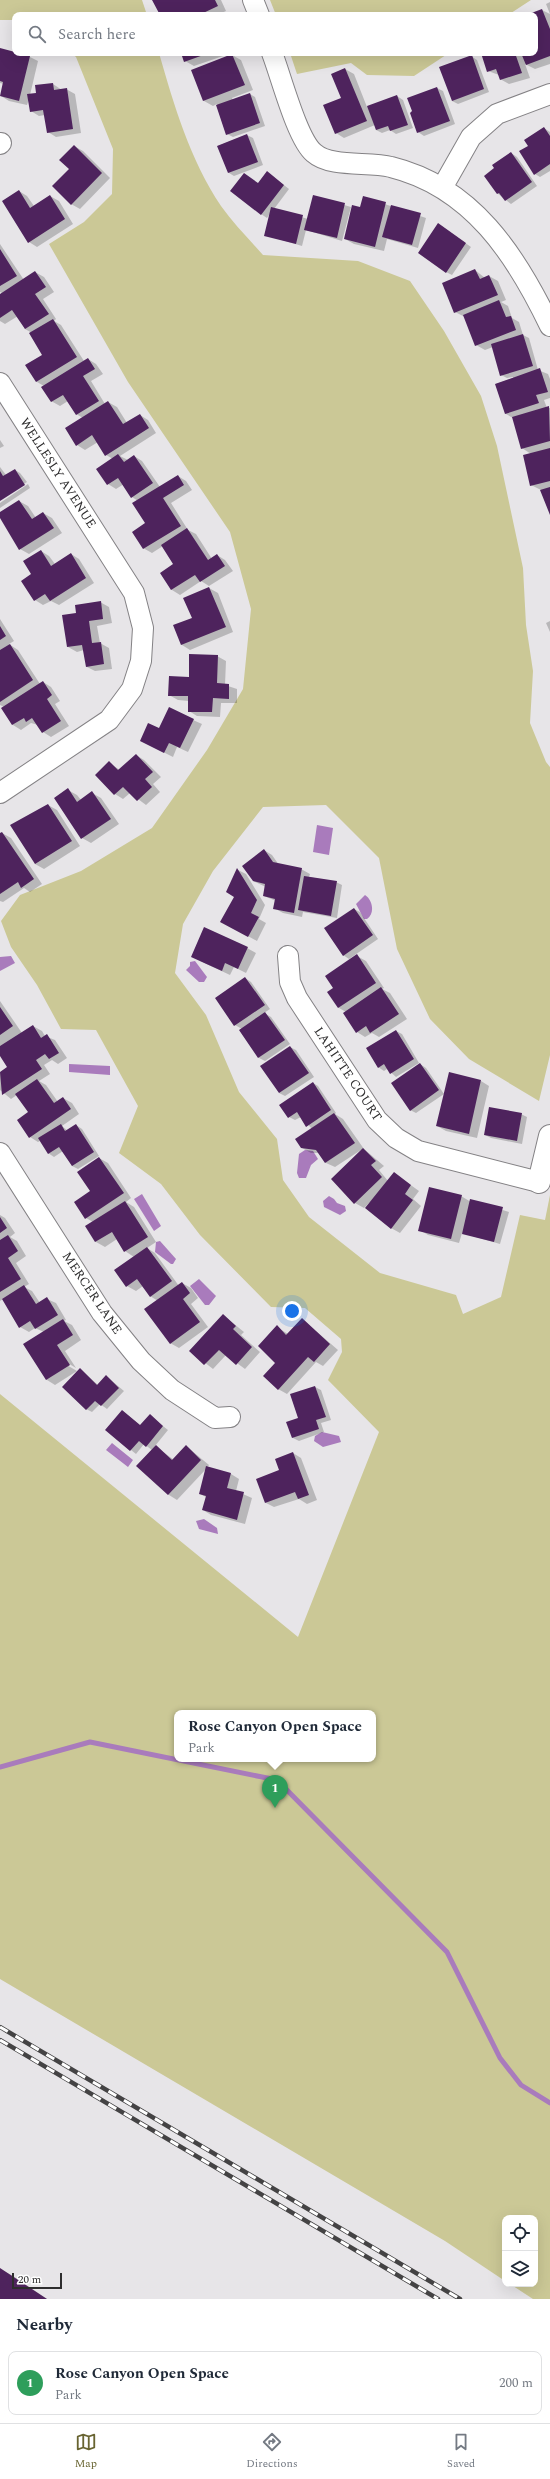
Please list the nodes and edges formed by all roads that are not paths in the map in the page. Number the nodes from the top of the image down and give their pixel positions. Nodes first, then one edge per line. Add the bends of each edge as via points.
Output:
1 (253, 0) edge
2 (258, 12) edge
3 (273, 56) edge
4 (550, 94) edge
5 (442, 188) junction
6 (550, 326) edge
7 (0, 383) edge
8 (3, 784) edge
9 (288, 956) dead end
10 (550, 1136) edge
11 (0, 1153) edge
12 (539, 1182) joint
13 (230, 1416) dead end

1 - 2 street
3 - 5 street via 304,140 314,154 333,162 363,162 391,167 419,176
4 - 5 street via 497,114 471,137
5 - 6 street via 474,211 503,243
7 - 8 street, WELLESLY AVENUE via 134,593 143,628 141,661 132,689 108,720
9 - 12 street, LAHITTE COURT via 290,982 297,998 377,1120 387,1130 407,1146 424,1153
10 - 12 street
11 - 13 street, MERCER LANE via 102,1313 141,1362 172,1390 215,1418

